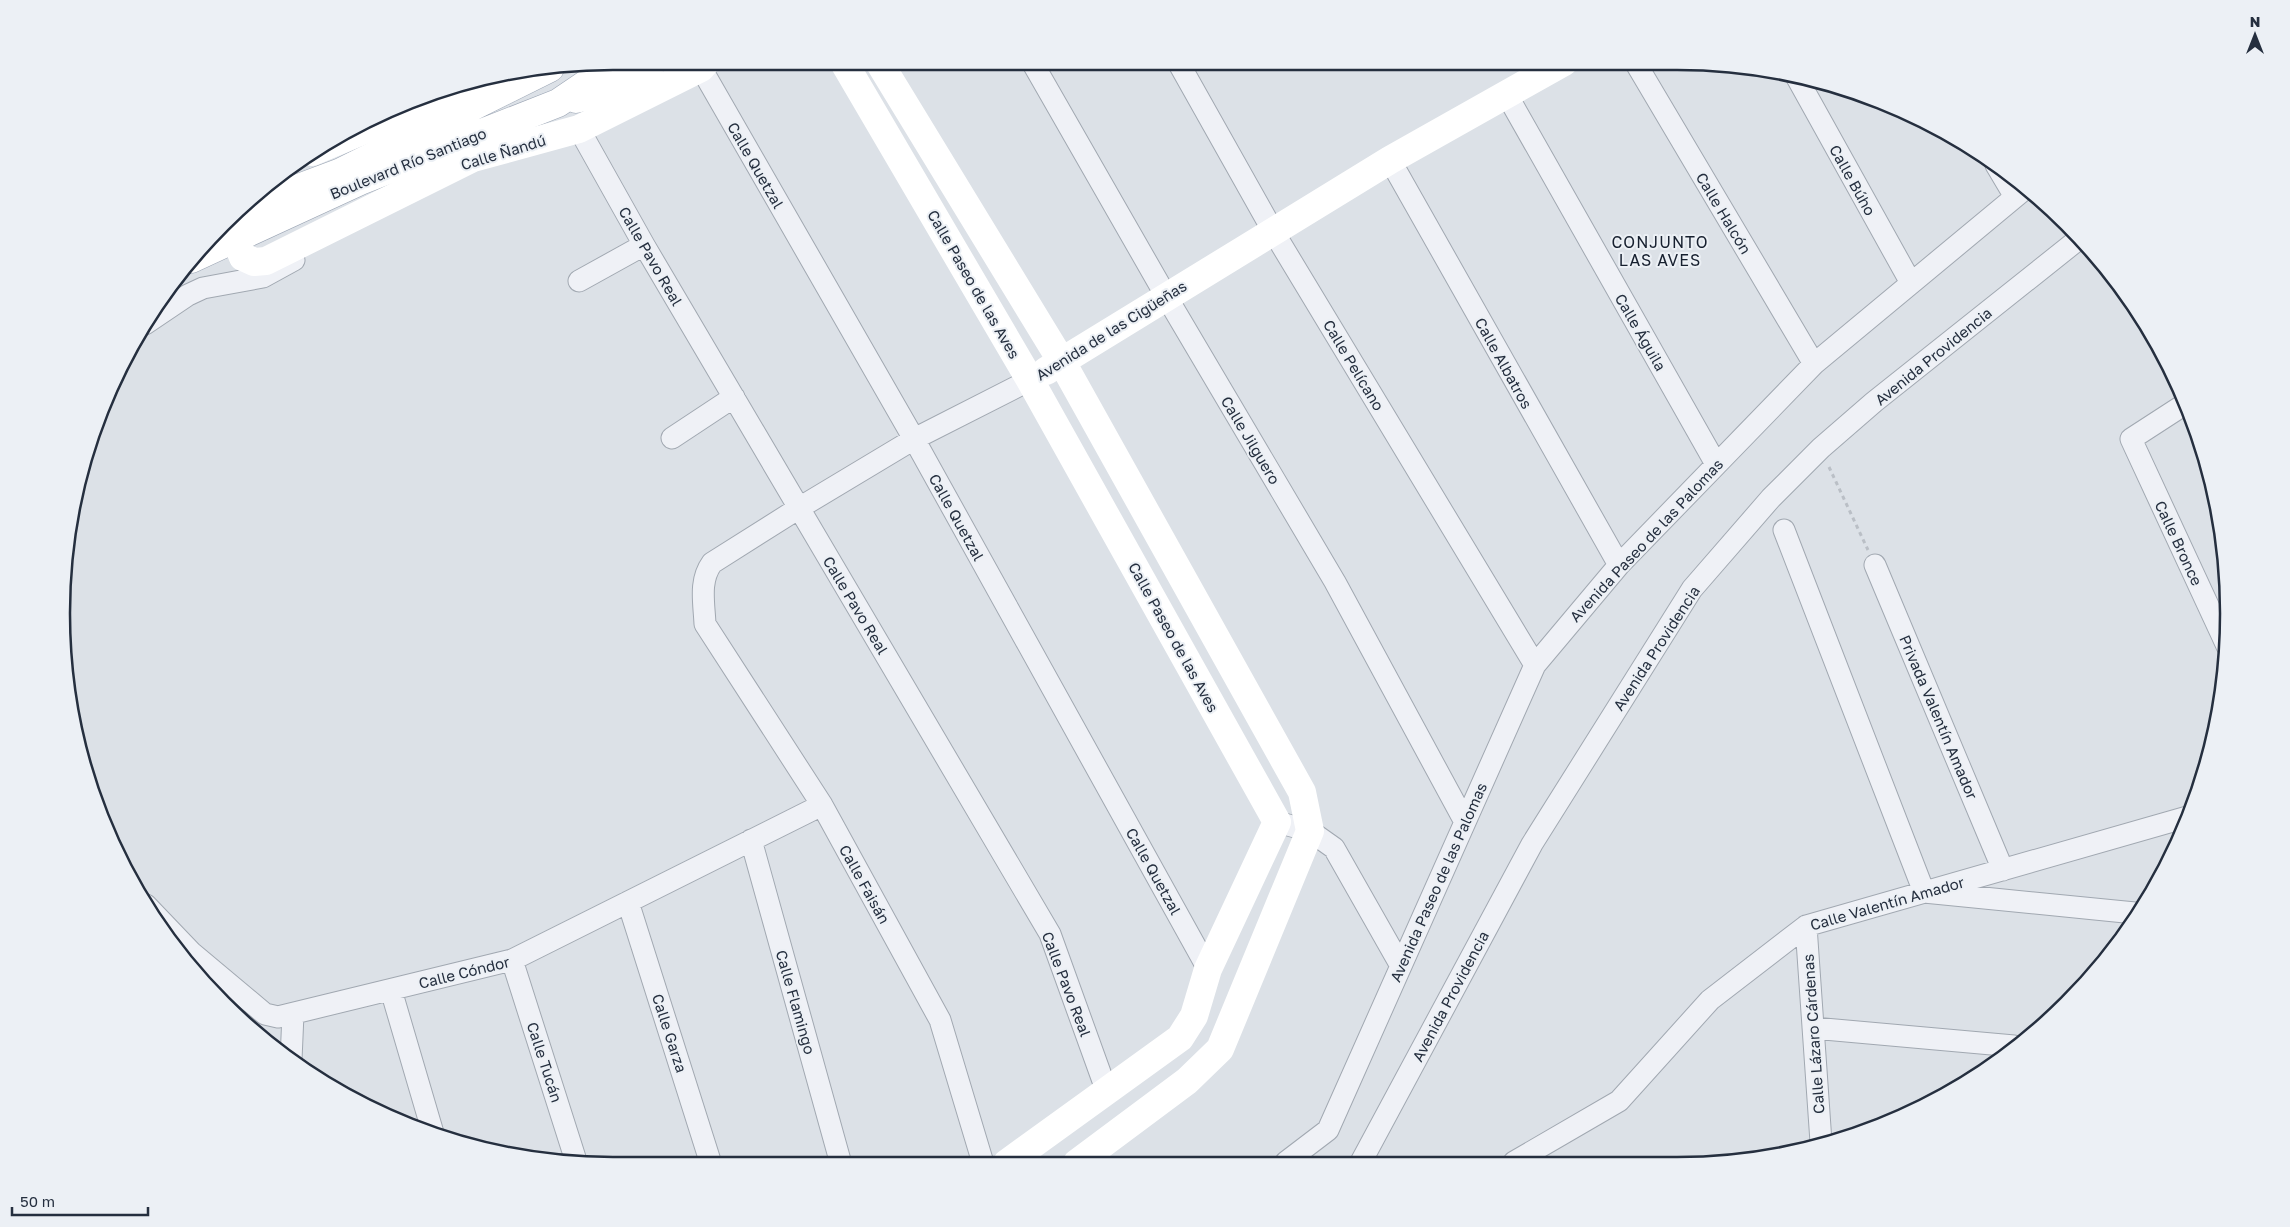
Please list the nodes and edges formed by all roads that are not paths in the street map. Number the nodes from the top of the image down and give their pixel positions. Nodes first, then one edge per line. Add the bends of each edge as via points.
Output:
1 (606, 70) edge
2 (642, 70) edge
3 (694, 70) edge
4 (707, 70) edge
5 (848, 70) edge
6 (884, 70) edge
7 (1037, 70) edge
8 (1182, 70) edge
9 (1550, 70) edge
10 (1640, 70) edge
11 (533, 76) edge
12 (1801, 85) edge
13 (1507, 95) junction
14 (445, 97) edge
15 (558, 103) junction
16 (369, 128) edge
17 (579, 130) junction
18 (1390, 160) junction
19 (2021, 193) edge
20 (256, 204) edge
21 (360, 214) junction
22 (230, 228) edge
23 (1273, 231) junction
24 (2074, 243) edge
25 (644, 244) junction
26 (209, 251) edge
27 (579, 281) dead end
28 (1911, 283) junction
29 (1166, 296) junction
30 (161, 313) edge
31 (1062, 362) junction
32 (1814, 364) junction
33 (1030, 380) junction
34 (734, 397) junction
35 (2180, 407) edge
36 (672, 438) dead end
37 (914, 440) junction
38 (1716, 464) junction
39 (799, 508) junction
40 (1784, 530) dead end
41 (1619, 565) junction
42 (1875, 565) road end
43 (705, 624) joint
44 (2220, 630) edge
45 (1535, 665) junction
46 (822, 805) junction
47 (2180, 819) edge
48 (1277, 822) junction
49 (1465, 822) junction
50 (1310, 831) junction
51 (751, 840) junction
52 (2004, 870) junction
53 (1924, 892) junction
54 (628, 902) junction
55 (2130, 912) edge
56 (1806, 926) junction
57 (195, 959) edge
58 (512, 960) junction
59 (1401, 966) junction
60 (1208, 969) junction
61 (391, 990) junction
62 (293, 1014) junction
63 (1813, 1028) junction
64 (2007, 1045) edge
65 (292, 1051) edge
66 (1107, 1092) junction
67 (431, 1125) edge
68 (1821, 1137) edge
69 (573, 1155) edge
70 (709, 1157) edge
71 (838, 1157) edge
72 (981, 1157) edge
73 (1015, 1157) edge
74 (1084, 1157) edge
75 (1293, 1157) edge
76 (1363, 1157) edge
77 (1523, 1157) edge

1 - 15 street, Boulevard Río Santiago
2 - 15 street via 611,90
3 - 17 street, Calle Ñandú
4 - 37 street, Calle Quetzal
5 - 33 street, Calle Paseo de las Aves
6 - 31 street
7 - 29 street, Calle Jilguero
8 - 23 street, Calle Pelícano
9 - 13 street, Avenida de las Cigüeñas
10 - 32 street, Calle Halcón
11 - 20 street, Boulevard Río Santiago via 342,172
12 - 28 street, Calle Búho
13 - 18 street, Avenida de las Cigüeñas
13 - 38 street, Calle Águila
14 - 16 street
15 - 26 street, Boulevard Río Santiago via 360,181
17 - 21 street, Calle Ñandú via 473,158
17 - 25 street, Calle Pavo Real
18 - 23 street, Avenida de las Cigüeñas
18 - 41 street, Calle Albatros
19 - 28 street, Avenida Paseo de las Palomas
21 - 22 street, Calle Ñandú, bridge via 266,261 254,262 243,257
21 - 30 street via 340,235 263,277 203,288
23 - 29 street, Avenida de las Cigüeñas
23 - 45 street, Calle Pelícano
24 - 76 street, Avenida Providencia via 1821,448 1772,498 1687,598 1532,844
25 - 27 street
25 - 34 street, Calle Pavo Real
28 - 32 street, Avenida Paseo de las Palomas
29 - 31 street, Avenida de las Cigüeñas
29 - 49 street, Calle Jilguero via 1335,582
31 - 33 street, Avenida de las Cigüeñas
31 - 50 street via 1302,792
32 - 38 street, Avenida Paseo de las Palomas
33 - 37 street, Avenida de las Cigüeñas
33 - 48 street, Calle Paseo de las Aves
34 - 36 street
34 - 39 street, Calle Pavo Real
35 - 44 street, Calle Bronce via 2131,438
37 - 39 street, Avenida de las Cigüeñas
37 - 60 street, Calle Quetzal
38 - 41 street, Avenida Paseo de las Palomas
39 - 43 street, Avenida de las Cigüeñas via 712,563 706,571 702,588
39 - 66 street, Calle Pavo Real via 1050,934
40 - 53 street
41 - 45 street, Avenida Paseo de las Palomas
42 - 52 street, Privada Valentín Amador
43 - 46 street, Calle Faisán
45 - 49 street, Avenida Paseo de las Palomas
46 - 51 street, Calle Cóndor
46 - 72 street, Calle Faisán via 940,1020
47 - 52 street, Calle Valentín Amador
48 - 50 street
48 - 60 street
49 - 59 street, Avenida Paseo de las Palomas
50 - 59 street via 1334,848
50 - 74 street via 1220,1048 1186,1081
51 - 54 street, Calle Cóndor
51 - 71 street, Calle Flamingo
52 - 53 street, Calle Valentín Amador
53 - 55 street
53 - 56 street, Calle Valentín Amador
54 - 58 street, Calle Cóndor
54 - 70 street, Calle Garza
56 - 63 street, Calle Lázaro Cárdenas
56 - 77 street, Calle Valentín Amador via 1710,1000 1619,1101
57 - 62 street, Calle Cóndor via 266,1014 278,1017
58 - 61 street, Calle Cóndor
58 - 69 street, Calle Tucán
59 - 75 street, Avenida Paseo de las Palomas via 1328,1130
60 - 66 street via 1194,1016 1180,1038
61 - 62 street, Calle Cóndor
61 - 67 street
62 - 65 street
63 - 64 street
63 - 68 street, Calle Lázaro Cárdenas
66 - 73 street

